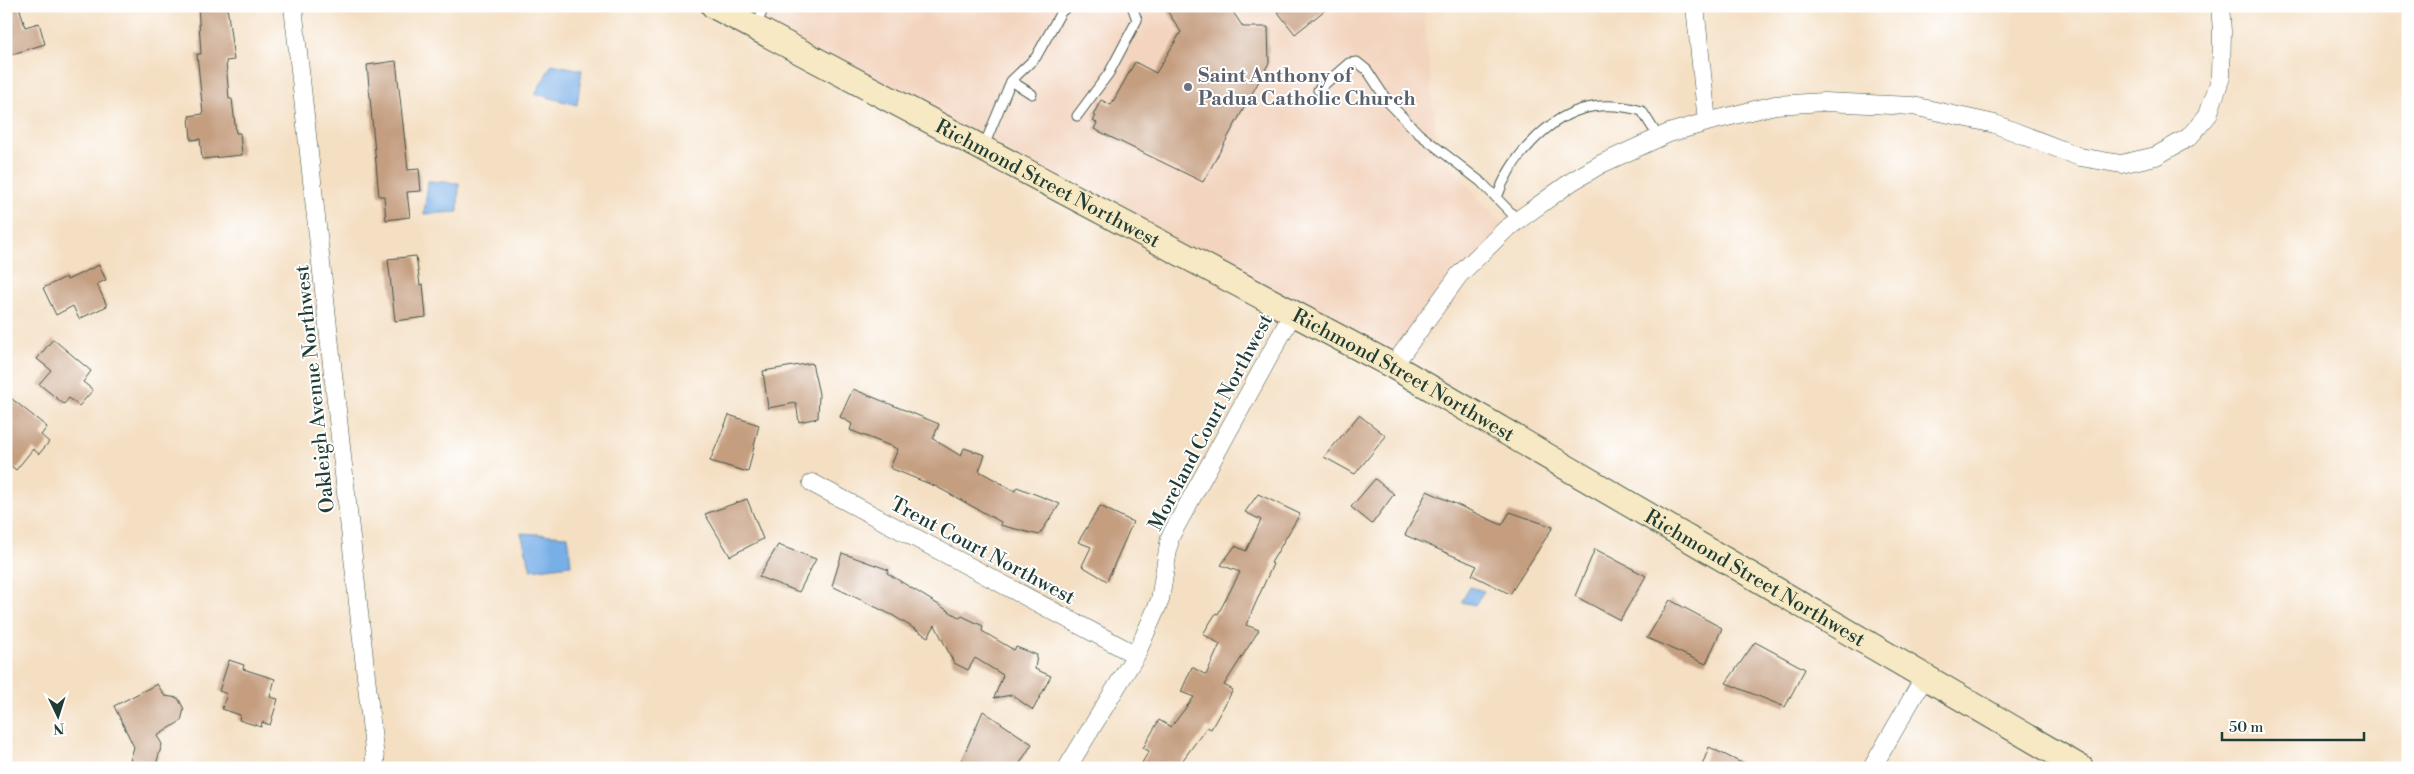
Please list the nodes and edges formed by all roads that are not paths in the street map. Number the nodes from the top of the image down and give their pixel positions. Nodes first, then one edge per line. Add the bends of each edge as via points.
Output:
1 (293, 6) edge
2 (714, 6) edge
3 (1068, 6) edge
4 (1132, 6) edge
5 (1695, 6) edge
6 (2220, 6) edge
7 (760, 17) edge
8 (1011, 80) junction
9 (1318, 90) dead end
10 (1032, 94) dead end
11 (1077, 116) dead end
12 (1707, 122) junction
13 (1658, 138) junction
14 (983, 148) junction
15 (1497, 198) junction
16 (1518, 220) junction
17 (1293, 313) junction
18 (1393, 366) junction
19 (812, 483) dead end
20 (1136, 654) junction
21 (1925, 676) junction
22 (376, 768) edge
23 (1067, 768) edge
24 (1872, 768) edge
25 (2081, 768) edge

1 - 22 street, Oakleigh Avenue Northwest
2 - 7 street, Richmond Street Northwest
3 - 8 lane via 1061,12 1036,57
4 - 11 lane via 1137,20 1109,73
5 - 12 street
6 - 12 street via 2220,77 2208,115 2189,137 2148,158 2121,164 2080,156 1995,124 1913,106 1824,102 1775,105
7 - 14 street, Richmond Street Northwest
8 - 10 lane
8 - 14 lane
9 - 15 lane via 1349,62 1357,62 1367,70 1388,102 1418,133
12 - 13 street
13 - 15 lane via 1642,110 1614,106 1567,113 1550,124 1516,159
13 - 16 street via 1601,164
14 - 17 street, Richmond Street Northwest
15 - 16 lane
16 - 18 street via 1459,275
17 - 18 street, Richmond Street Northwest
17 - 20 street, Moreland Court Northwest via 1170,537 1160,600
18 - 21 street, Richmond Street Northwest
19 - 20 street, Trent Court Northwest
20 - 23 street, Moreland Court Northwest
21 - 24 street
21 - 25 street, Richmond Street Northwest

